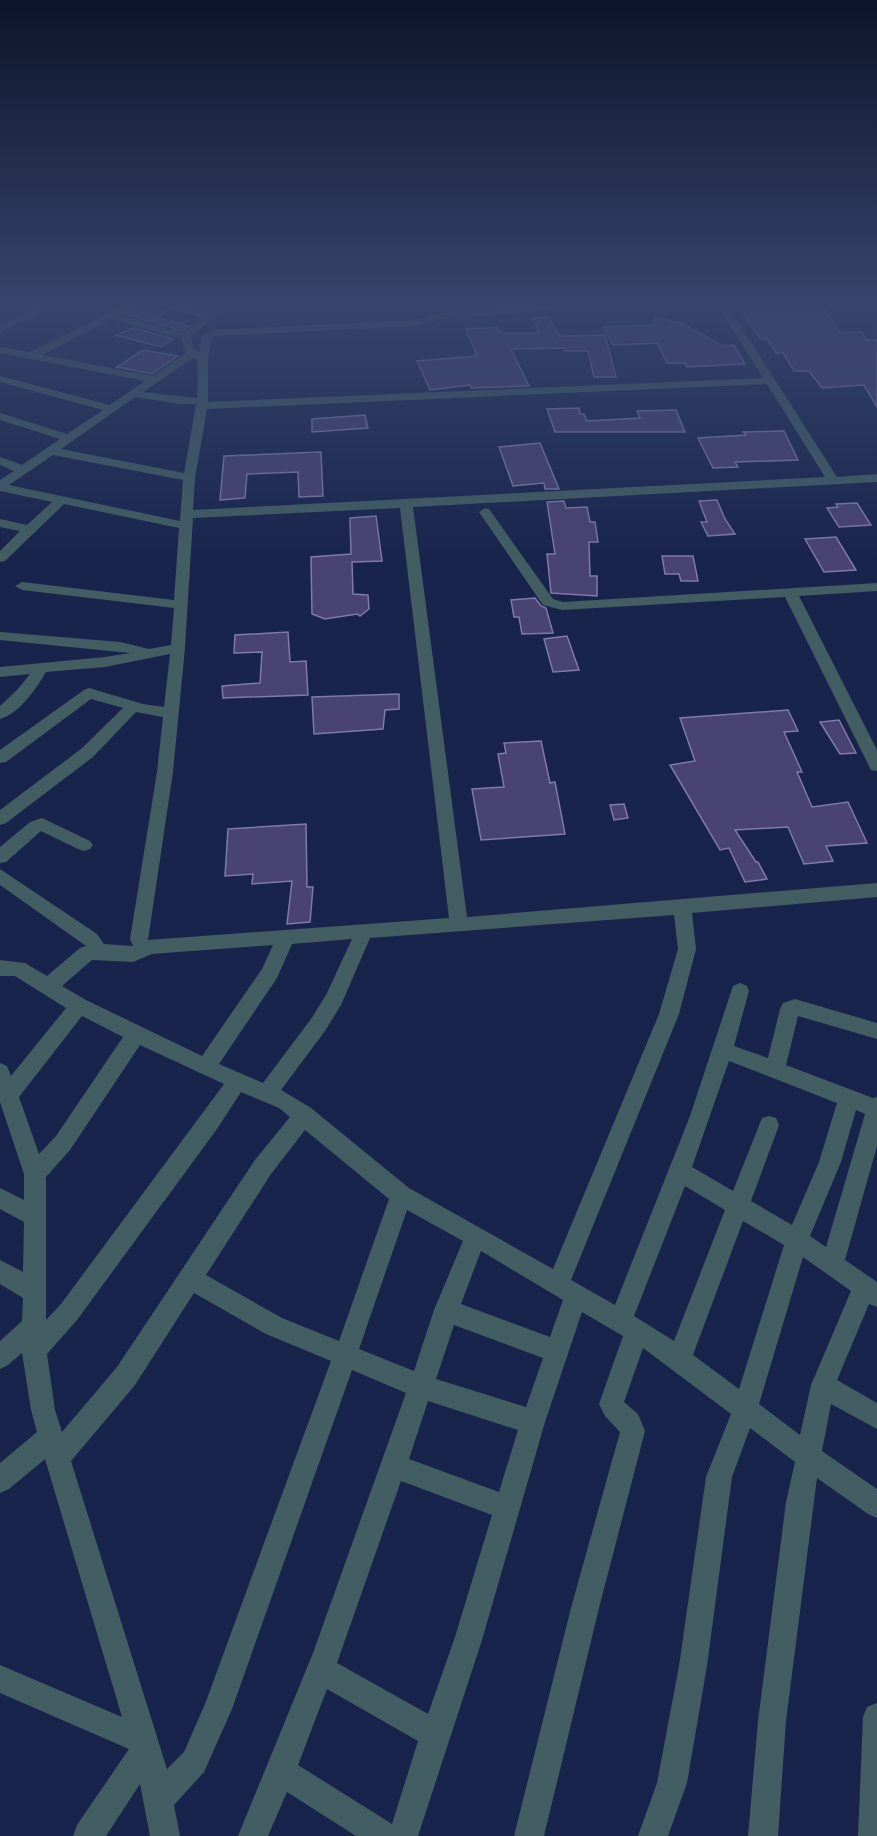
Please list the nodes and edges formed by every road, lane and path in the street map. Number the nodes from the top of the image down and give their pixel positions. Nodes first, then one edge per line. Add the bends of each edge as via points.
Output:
1 (36, 389) edge
2 (141, 389) edge
3 (200, 389) edge
4 (581, 389) edge
5 (776, 389) edge
6 (135, 393) junction
7 (201, 404) junction
8 (112, 409) junction
9 (0, 416) edge
10 (70, 438) junction
11 (53, 451) junction
12 (0, 461) edge
13 (24, 470) junction
14 (189, 478) junction
15 (877, 478) edge
16 (834, 480) junction
17 (0, 486) edge
18 (62, 499) junction
19 (406, 504) junction
20 (485, 512) dead end
21 (186, 520) junction
22 (0, 523) edge
23 (31, 530) junction
24 (0, 558) edge
25 (22, 586) dead end
26 (877, 587) edge
27 (791, 594) junction
28 (181, 605) junction
29 (0, 636) edge
30 (178, 648) junction
31 (150, 652) junction
32 (40, 669) junction
33 (0, 672) edge
34 (133, 706) junction
35 (171, 713) junction
36 (0, 714) edge
37 (0, 758) edge
38 (877, 766) edge
39 (0, 819) edge
40 (84, 845) dead end
41 (0, 858) edge
42 (0, 876) edge
43 (877, 890) edge
44 (682, 907) junction
45 (459, 925) junction
46 (364, 932) junction
47 (286, 937) junction
48 (149, 947) junction
49 (99, 951) junction
50 (0, 968) edge
51 (48, 986) junction
52 (740, 991) dead end
53 (79, 1006) junction
54 (877, 1031) edge
55 (136, 1035) junction
56 (723, 1050) junction
57 (206, 1067) junction
58 (775, 1069) junction
59 (238, 1080) junction
60 (4, 1083) edge
61 (267, 1093) junction
62 (849, 1098) junction
63 (877, 1107) edge
64 (304, 1115) junction
65 (769, 1125) dead end
66 (679, 1171) junction
67 (36, 1174) junction
68 (401, 1195) junction
69 (0, 1198) edge
70 (738, 1204) junction
71 (35, 1217) junction
72 (476, 1236) junction
73 (797, 1240) junction
74 (832, 1264) junction
75 (0, 1271) edge
76 (191, 1280) junction
77 (567, 1289) junction
78 (870, 1291) edge
79 (34, 1292) junction
80 (446, 1310) junction
81 (628, 1326) junction
82 (33, 1338) junction
83 (558, 1352) junction
84 (345, 1353) junction
85 (0, 1357) edge
86 (679, 1360) junction
87 (824, 1385) junction
88 (420, 1386) junction
89 (745, 1409) junction
90 (877, 1417) edge
91 (533, 1422) junction
92 (54, 1448) junction
93 (809, 1457) junction
94 (394, 1466) junction
95 (0, 1480) edge
96 (877, 1505) edge
97 (507, 1508) junction
98 (320, 1669) junction
99 (0, 1680) edge
100 (877, 1717) edge
101 (435, 1734) junction
102 (145, 1745) junction
103 (281, 1772) junction
104 (158, 1800) junction
105 (88, 1836) edge
106 (165, 1836) edge
107 (253, 1836) edge
108 (384, 1836) edge
109 (403, 1836) edge
110 (529, 1836) edge
111 (653, 1836) edge
112 (763, 1836) edge
113 (873, 1836) edge

1 - 8 street
2 - 6 street
3 - 7 street
4 - 7 street
5 - 16 street
6 - 7 street
6 - 8 street
7 - 14 street
8 - 10 street
9 - 10 street
10 - 11 street
11 - 13 street
11 - 14 street
12 - 13 street
13 - 17 street
14 - 21 street
15 - 16 street
16 - 19 street
17 - 18 street
18 - 21 street
18 - 23 street
19 - 21 street
19 - 45 street
20 - 27 street via 548,602 554,604
21 - 28 street
22 - 23 street
23 - 24 street
25 - 28 street
26 - 27 street
27 - 38 street
28 - 30 street
29 - 31 street
30 - 31 street
30 - 35 street
31 - 32 street via 105,662
32 - 33 street
32 - 36 street via 33,684
34 - 35 street
34 - 37 street via 89,693
34 - 39 street via 93,747
35 - 48 street via 140,924 139,939
40 - 41 street via 42,824
42 - 49 street via 91,939
43 - 44 street
44 - 45 street
44 - 77 street via 687,949 681,977 604,1175
45 - 46 street
46 - 47 street
46 - 61 street via 318,1026
47 - 48 street
47 - 57 street via 270,973
48 - 49 street via 133,955
49 - 51 street via 87,953
50 - 51 street via 18,968
51 - 53 street
52 - 56 street
53 - 55 street
53 - 60 street
54 - 58 street via 795,1007 790,1009
55 - 57 street
55 - 67 street via 63,1143
56 - 58 street
56 - 66 street
57 - 59 street
58 - 62 street
59 - 61 street
59 - 82 street via 69,1312
60 - 67 street
61 - 64 street
62 - 63 street
62 - 73 street via 830,1162
63 - 74 street
64 - 68 street
64 - 76 street via 263,1167
65 - 70 street
66 - 70 street
66 - 81 street
67 - 71 street
68 - 72 street
68 - 84 street
69 - 71 street
70 - 73 street
70 - 86 street
71 - 79 street
72 - 77 street
72 - 80 street
73 - 74 street
73 - 89 street
74 - 78 street
75 - 79 street
76 - 84 street via 274,1326
76 - 92 street via 126,1376
77 - 81 street
77 - 83 street
78 - 87 street
79 - 82 street
80 - 83 street
80 - 88 street
81 - 86 street
81 - 110 street via 611,1404 633,1431
82 - 85 street
82 - 92 street via 43,1410
83 - 91 street
84 - 88 street
84 - 104 street via 204,1743 194,1762
86 - 89 street
87 - 90 street
87 - 93 street
88 - 91 street
88 - 94 street
89 - 93 street
89 - 111 street via 719,1477 672,1783
91 - 97 street
92 - 95 street
92 - 102 street
93 - 96 street
93 - 112 street via 793,1544
94 - 97 street
94 - 98 street
97 - 101 street
98 - 101 street
98 - 103 street
99 - 102 street
100 - 113 street
101 - 109 street
102 - 104 street
102 - 105 street
103 - 107 street
103 - 108 street
104 - 106 street

